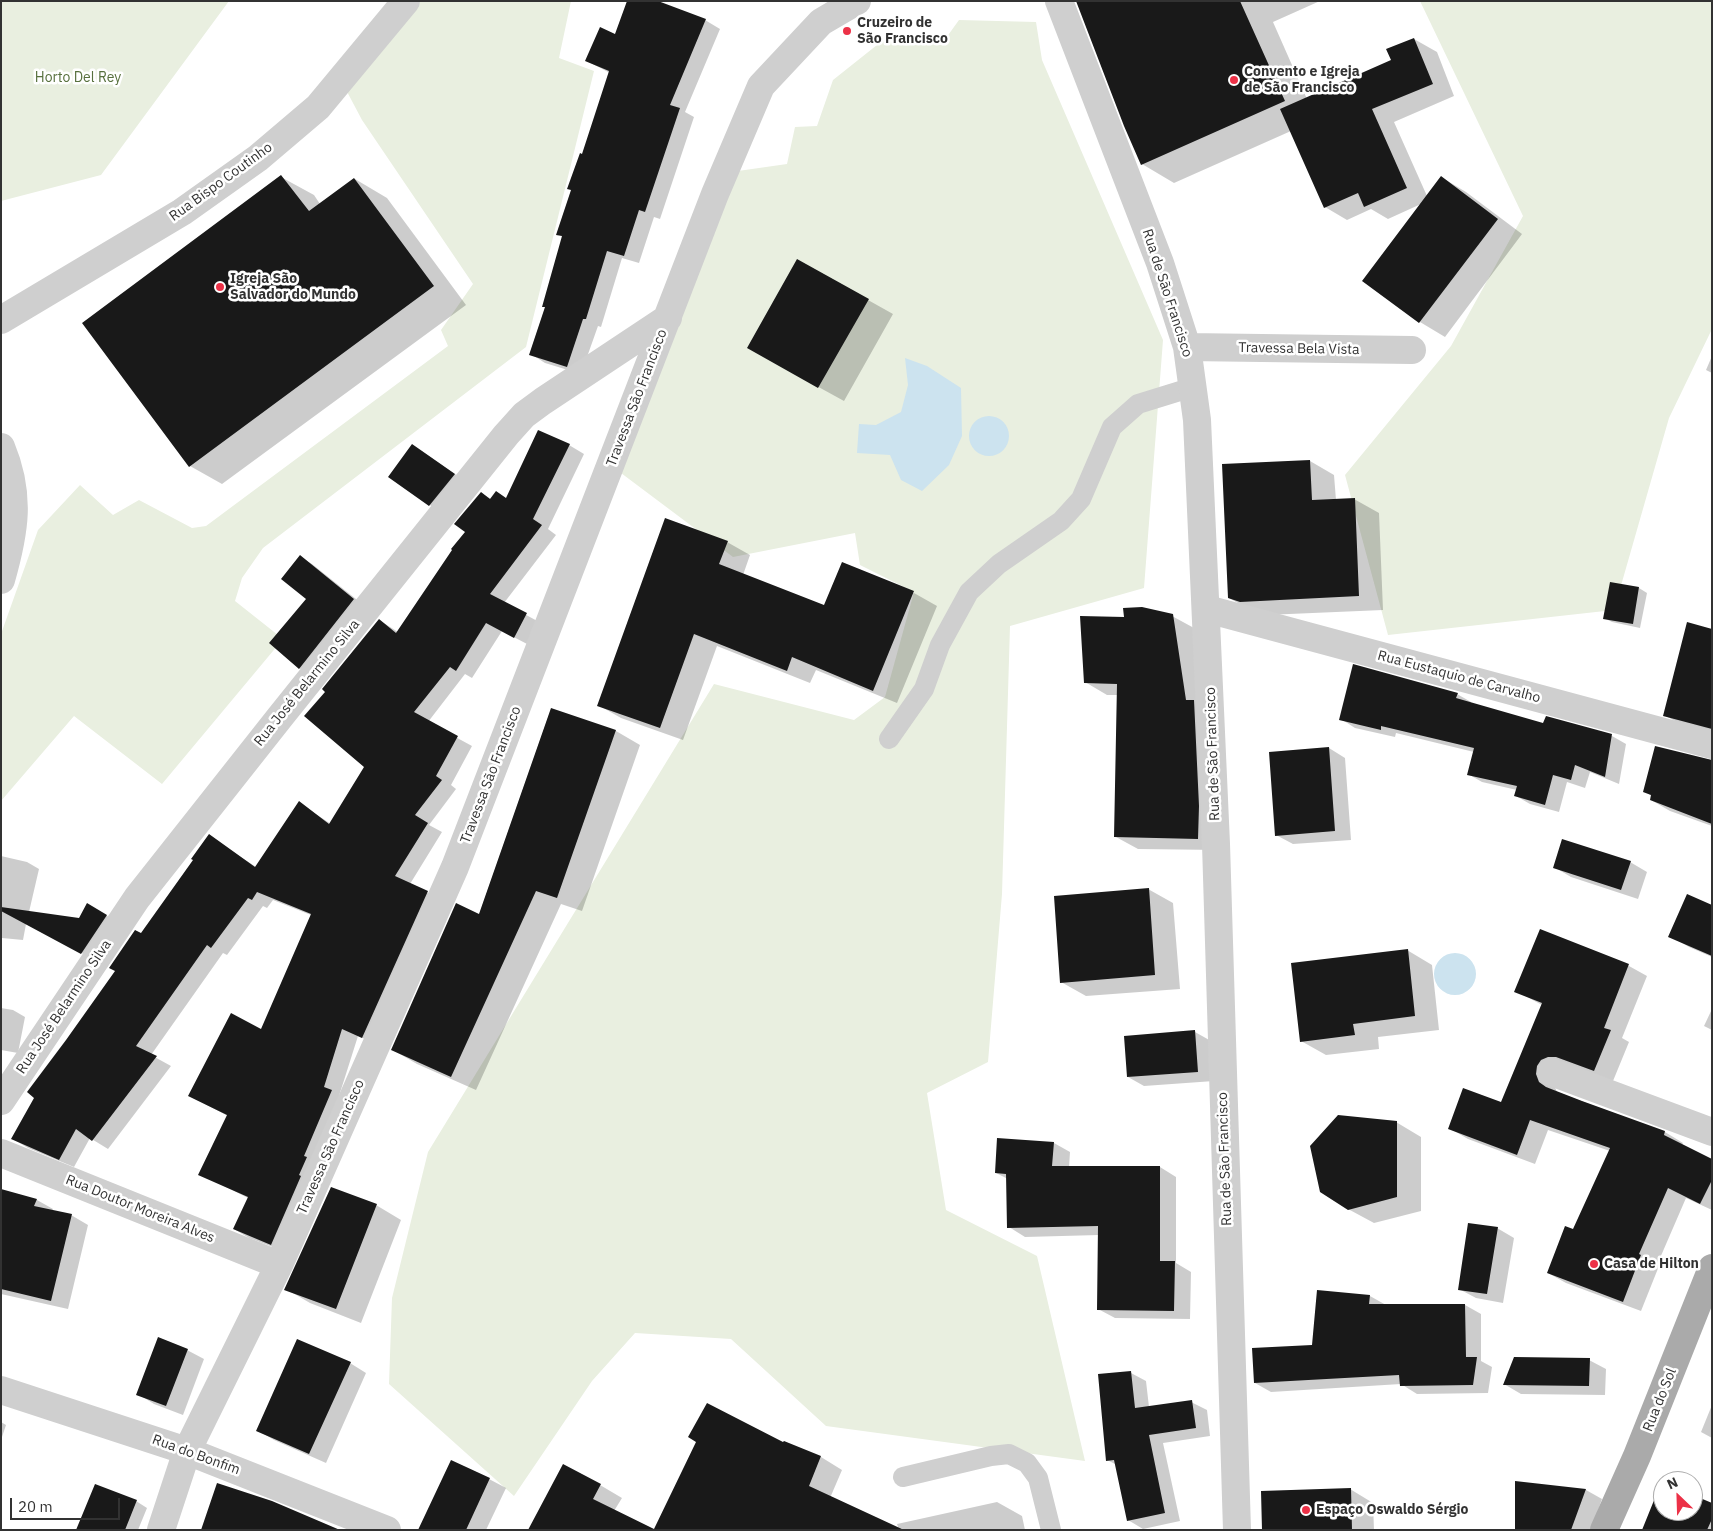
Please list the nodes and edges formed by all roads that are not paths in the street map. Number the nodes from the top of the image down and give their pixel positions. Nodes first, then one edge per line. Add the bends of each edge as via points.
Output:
1 (406, 1) edge
2 (857, 1) edge
3 (1059, 1) edge
4 (668, 318) junction
5 (1, 320) edge
6 (1187, 347) junction
7 (1412, 350) dead end
8 (1193, 387) junction
9 (1, 447) edge
10 (1, 580) edge
11 (1207, 609) junction
12 (889, 739) dead end
13 (1712, 746) edge
14 (1551, 1072) dead end
15 (1, 1101) edge
16 (1712, 1132) edge
17 (1, 1153) edge
18 (279, 1265) junction
19 (1712, 1268) edge
20 (1, 1390) edge
21 (187, 1451) junction
22 (902, 1477) dead end
23 (161, 1530) edge
24 (387, 1530) edge
25 (1051, 1530) edge
26 (1236, 1530) edge
27 (1604, 1530) edge

1 - 5 street, Rua Bispo Coutinho via 318,107 258,158 182,212
2 - 4 street, Travessa São Francisco via 821,22 761,86 715,194
3 - 6 street, Rua de São Francisco via 1160,263
4 - 15 street, Rua José Belarmino Silva via 543,401 524,415 506,435 138,898
4 - 18 street, Travessa São Francisco via 456,867
6 - 7 street, Travessa Bela Vista
6 - 8 street, Rua de São Francisco
8 - 11 street, Rua de São Francisco
8 - 12 lane via 1138,404 1112,427 1081,498 1061,521 999,564 969,592 940,645 924,690
9 - 10 street via 15,504 11,546
11 - 13 street, Rua Eustaquio de Carvalho
11 - 26 street, Rua de São Francisco
14 - 16 street
17 - 18 street, Rua Doutor Moreira Alves
18 - 21 street, Travessa São Francisco
19 - 27 main road, Rua do Sol
20 - 21 street, Rua do Bonfim
21 - 23 street, Travessa São Francisco
21 - 24 street, Rua do Bonfim
22 - 25 lane via 1009,1454 1027,1463 1038,1478

